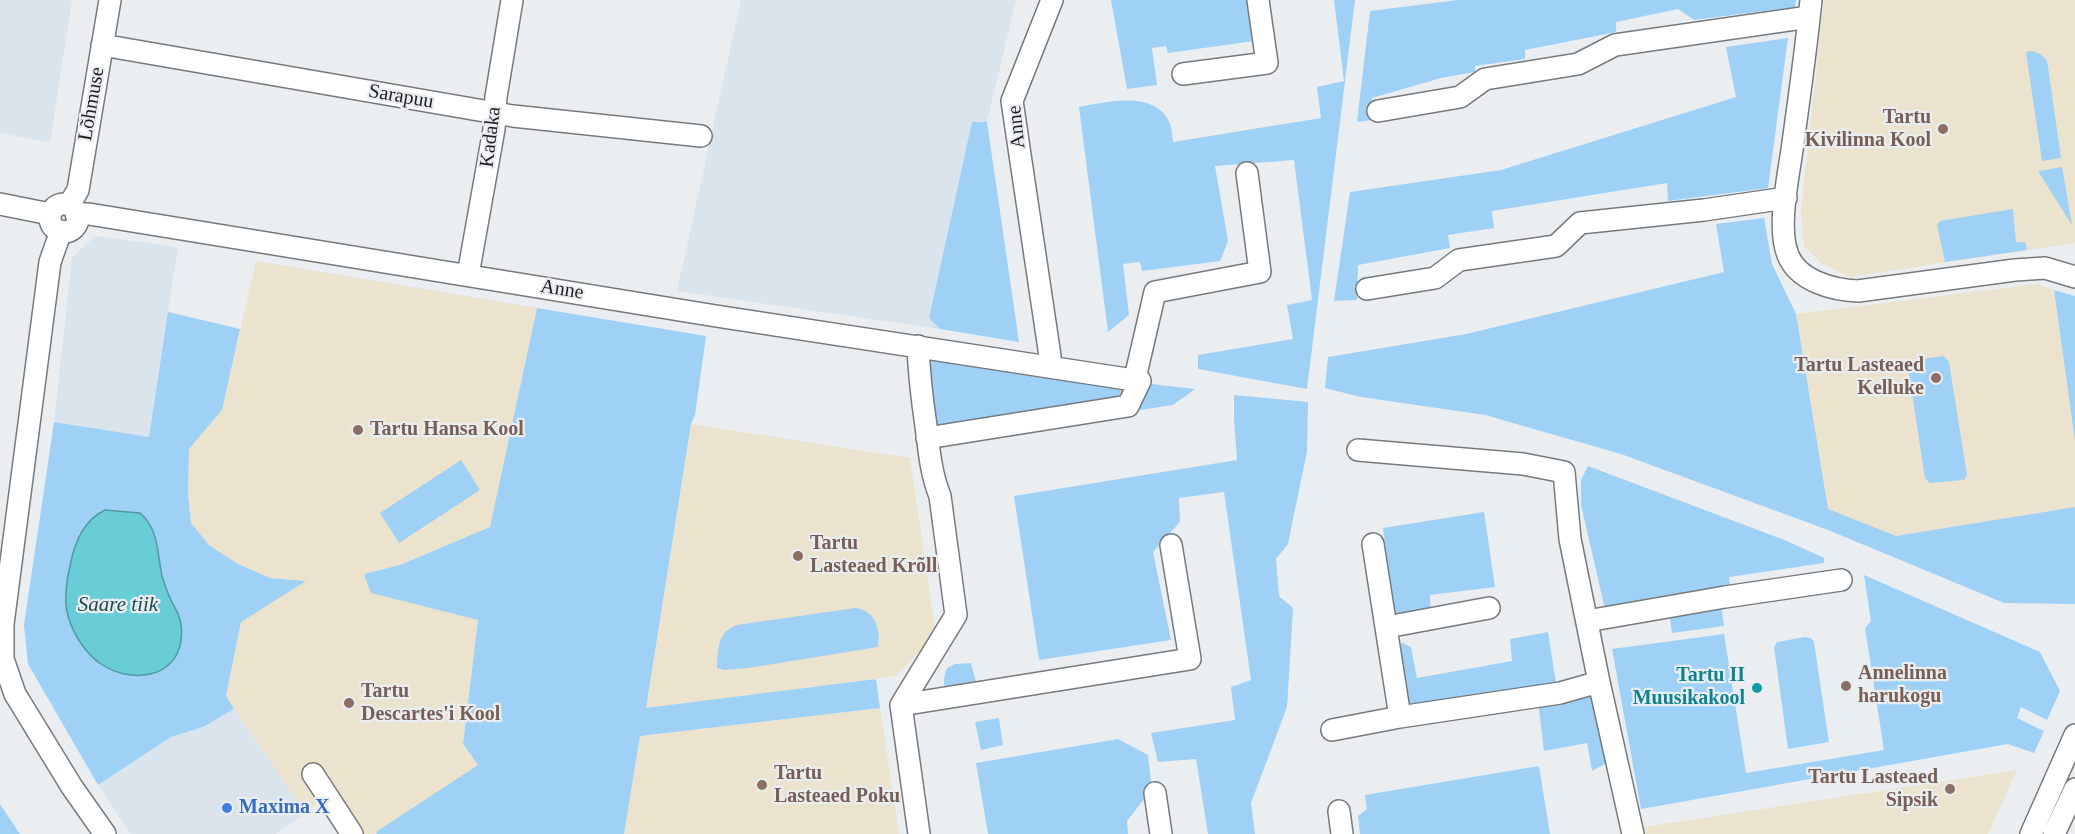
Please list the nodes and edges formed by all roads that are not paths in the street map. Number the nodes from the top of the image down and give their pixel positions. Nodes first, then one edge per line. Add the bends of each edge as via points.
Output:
1 (110, 0) edge
2 (512, 0) edge
3 (1052, 0) edge
4 (1258, 0) edge
5 (1810, 9) edge
6 (102, 45) junction
7 (1183, 74) dead end
8 (1378, 111) dead end
9 (495, 113) junction
10 (701, 136) dead end
11 (1248, 173) dead end
12 (1786, 198) junction
13 (0, 204) edge
14 (64, 216) junction
15 (468, 275) junction
16 (2075, 277) edge
17 (1367, 289) dead end
18 (918, 346) junction
19 (1049, 366) junction
20 (1140, 381) junction
21 (927, 438) junction
22 (1358, 450) dead end
23 (1172, 544) dead end
24 (1372, 544) dead end
25 (1841, 580) dead end
26 (1489, 608) dead end
27 (1587, 621) junction
28 (1387, 627) junction
29 (2, 646) edge
30 (1599, 682) junction
31 (901, 705) junction
32 (1400, 717) junction
33 (1332, 730) dead end
34 (2075, 735) edge
35 (313, 774) dead end
36 (2075, 789) edge
37 (1155, 793) dead end
38 (1339, 811) dead end
39 (105, 834) edge
40 (352, 834) edge
41 (918, 834) edge
42 (1161, 834) edge
43 (1342, 834) edge
44 (1634, 834) edge
45 (2031, 834) edge
46 (2054, 834) edge

1 - 6 street, Lõhmuse
2 - 9 street, Kadaka
3 - 19 street, Anne via 1012,101
4 - 7 street via 1267,63
5 - 8 street via 1615,45 1578,64 1485,79 1460,97
5 - 12 street
6 - 9 street, Sarapuu
6 - 14 street, Lõhmuse via 78,190
9 - 10 street, Sarapuu
9 - 15 street, Kadaka
11 - 20 street via 1260,272 1155,292 1136,374
12 - 16 street via 1784,231 1788,255 1802,273 1833,288 1858,291 2045,268
12 - 17 street via 1580,223 1556,246 1459,260 1436,278
13 - 14 street, Anne
14 - 15 street, Anne via 89,214
14 - 29 street, Lõhmuse via 50,262
15 - 18 street, Anne
18 - 19 street, Anne
18 - 21 street
19 - 20 street, Anne
20 - 21 street via 1128,406
21 - 31 street via 940,496 956,615
22 - 27 street via 1523,464 1564,472 1570,539
23 - 31 street via 1190,659
24 - 28 street
25 - 27 street
26 - 28 street
27 - 30 street
28 - 32 street
29 - 39 street, Lõhmuse via 15,694
30 - 32 street via 1560,693
30 - 44 street
31 - 41 street
32 - 33 street
34 - 45 street
35 - 40 street
36 - 46 street
37 - 42 street
38 - 43 street

